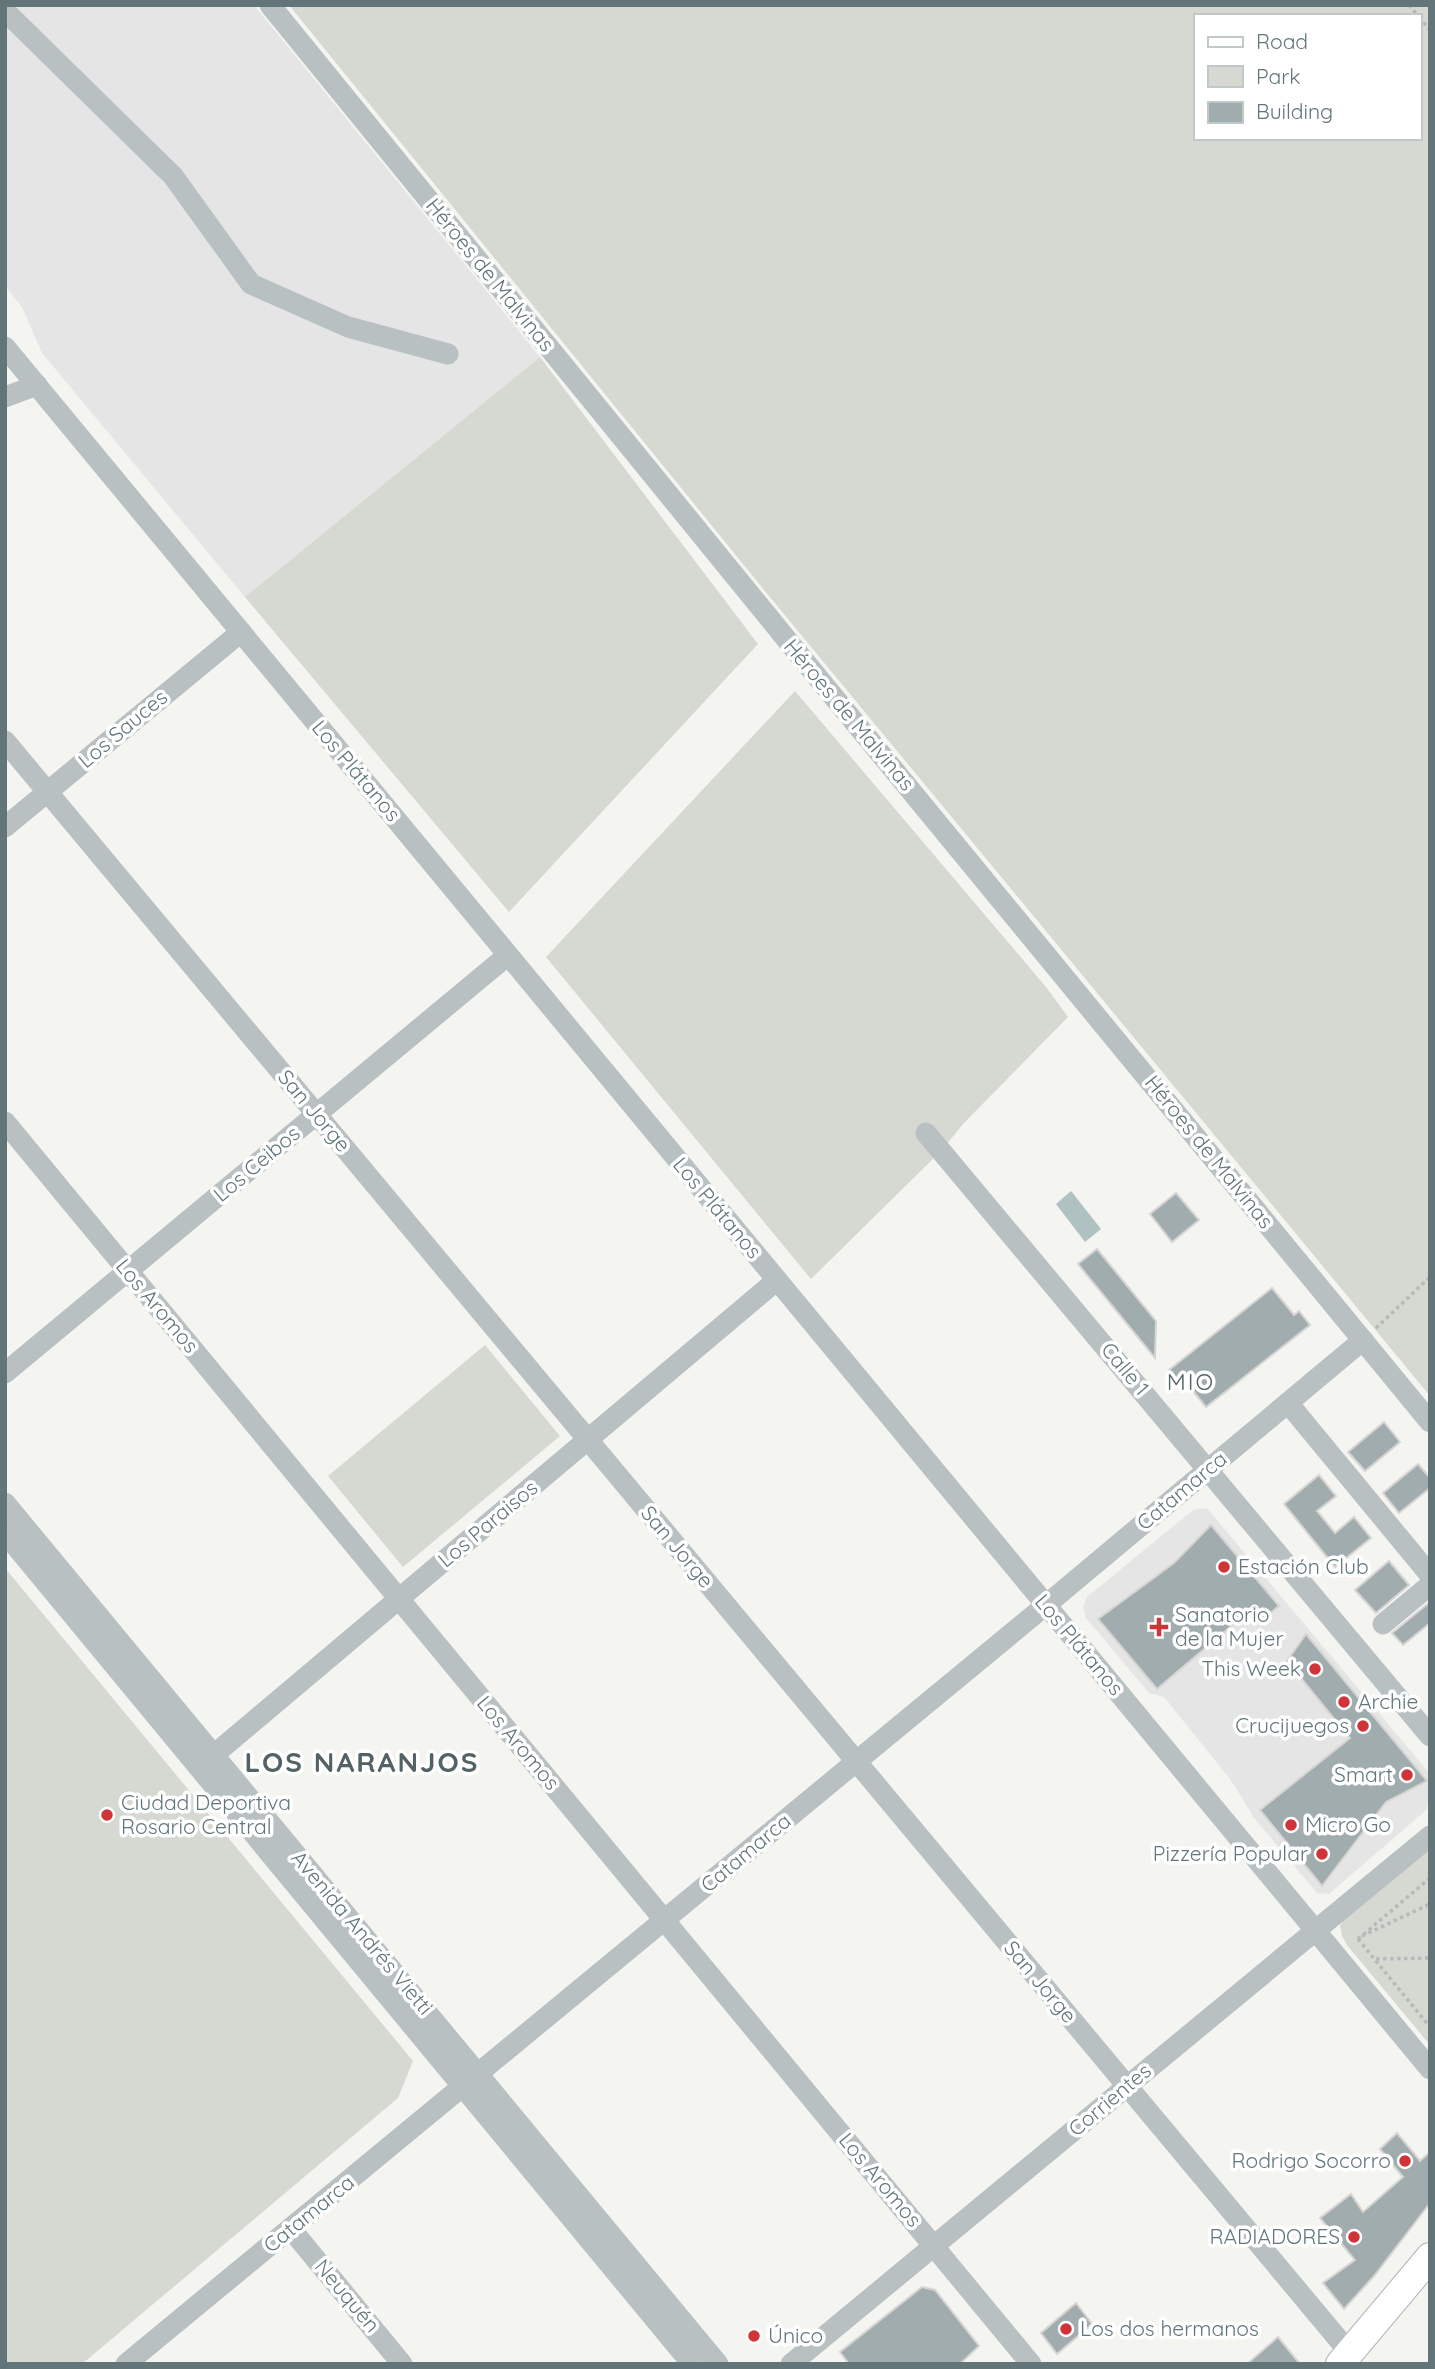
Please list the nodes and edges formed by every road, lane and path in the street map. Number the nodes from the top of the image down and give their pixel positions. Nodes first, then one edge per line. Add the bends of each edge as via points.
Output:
1 (270, 5) edge
2 (5, 11) edge
3 (5, 347) edge
4 (448, 354) dead end
5 (37, 385) junction
6 (5, 397) edge
7 (241, 632) junction
8 (5, 741) edge
9 (47, 792) junction
10 (5, 827) edge
11 (509, 955) junction
12 (316, 1115) junction
13 (5, 1122) edge
14 (926, 1133) dead end
15 (128, 1271) junction
16 (1430, 1277) edge
17 (777, 1280) junction
18 (1363, 1340) junction
19 (5, 1373) edge
20 (1288, 1403) junction
21 (1430, 1422) edge
22 (588, 1440) junction
23 (1208, 1469) junction
24 (5, 1503) edge
25 (5, 1533) edge
26 (23, 1550) edge
27 (1430, 1576) edge
28 (1430, 1585) edge
29 (399, 1598) junction
30 (1046, 1605) junction
31 (1383, 1624) dead end
32 (1430, 1736) edge
33 (206, 1761) junction
34 (856, 1762) junction
35 (1430, 1836) edge
36 (1430, 1878) edge
37 (1430, 1904) edge
38 (665, 1920) junction
39 (1315, 1931) junction
40 (1358, 1939) junction
41 (1430, 1958) edge
42 (1374, 1959) junction
43 (1430, 2026) edge
44 (1430, 2069) edge
45 (471, 2080) junction
46 (1127, 2086) junction
47 (291, 2229) junction
48 (934, 2246) junction
49 (1430, 2257) edge
50 (1345, 2358) edge
51 (126, 2364) edge
52 (402, 2364) edge
53 (692, 2364) edge
54 (718, 2364) edge
55 (791, 2364) edge
56 (1031, 2364) edge

1 - 18 street, Héroes de Malvinas
2 - 4 street via 173,176 251,284 348,327
3 - 5 street, Los Plátanos
5 - 6 street
5 - 7 street, Los Plátanos
7 - 9 street, Los Sauces
7 - 11 street, Los Plátanos
8 - 9 street, San Jorge
9 - 10 street, Los Sauces
9 - 12 street, San Jorge
11 - 12 street, Los Ceibos
11 - 17 street, Los Plátanos
12 - 15 street, Los Ceibos
12 - 22 street, San Jorge
13 - 15 street, Los Aromos
14 - 23 street, Calle 1
15 - 19 street, Los Ceibos
15 - 29 street, Los Aromos
16 - 18 path
17 - 22 street, Los Paraisos
17 - 30 street, Los Plátanos
18 - 20 street, Catamarca
18 - 21 street, Héroes de Malvinas
20 - 23 street, Catamarca
20 - 27 street
22 - 29 street, Los Paraisos
22 - 34 street, San Jorge
23 - 30 street, Catamarca
23 - 32 street, Calle 1
24 - 26 street, Avenida Andrés Vietti
25 - 26 street, Avenida Andrés Vietti
26 - 33 street, Avenida Andrés Vietti
28 - 31 street
29 - 33 street, Los Paraisos
29 - 38 street, Los Aromos
30 - 34 street, Catamarca
30 - 39 street, Los Plátanos
33 - 45 street, Avenida Andrés Vietti
34 - 38 street, Catamarca
34 - 46 street, San Jorge
35 - 39 street, Corrientes
36 - 40 path
37 - 40 path
38 - 45 street, Catamarca
38 - 48 street, Los Aromos
39 - 44 street, Los Plátanos
39 - 46 street, Corrientes
40 - 42 path
41 - 42 path
42 - 43 path
45 - 47 street, Catamarca
45 - 53 street, Avenida Andrés Vietti
45 - 54 street, Avenida Andrés Vietti
46 - 48 street, Corrientes
46 - 50 street, San Jorge
47 - 51 street, Catamarca
47 - 52 street, Neuquén
48 - 55 street, Corrientes
48 - 56 street, Los Aromos
49 - 50 main road

